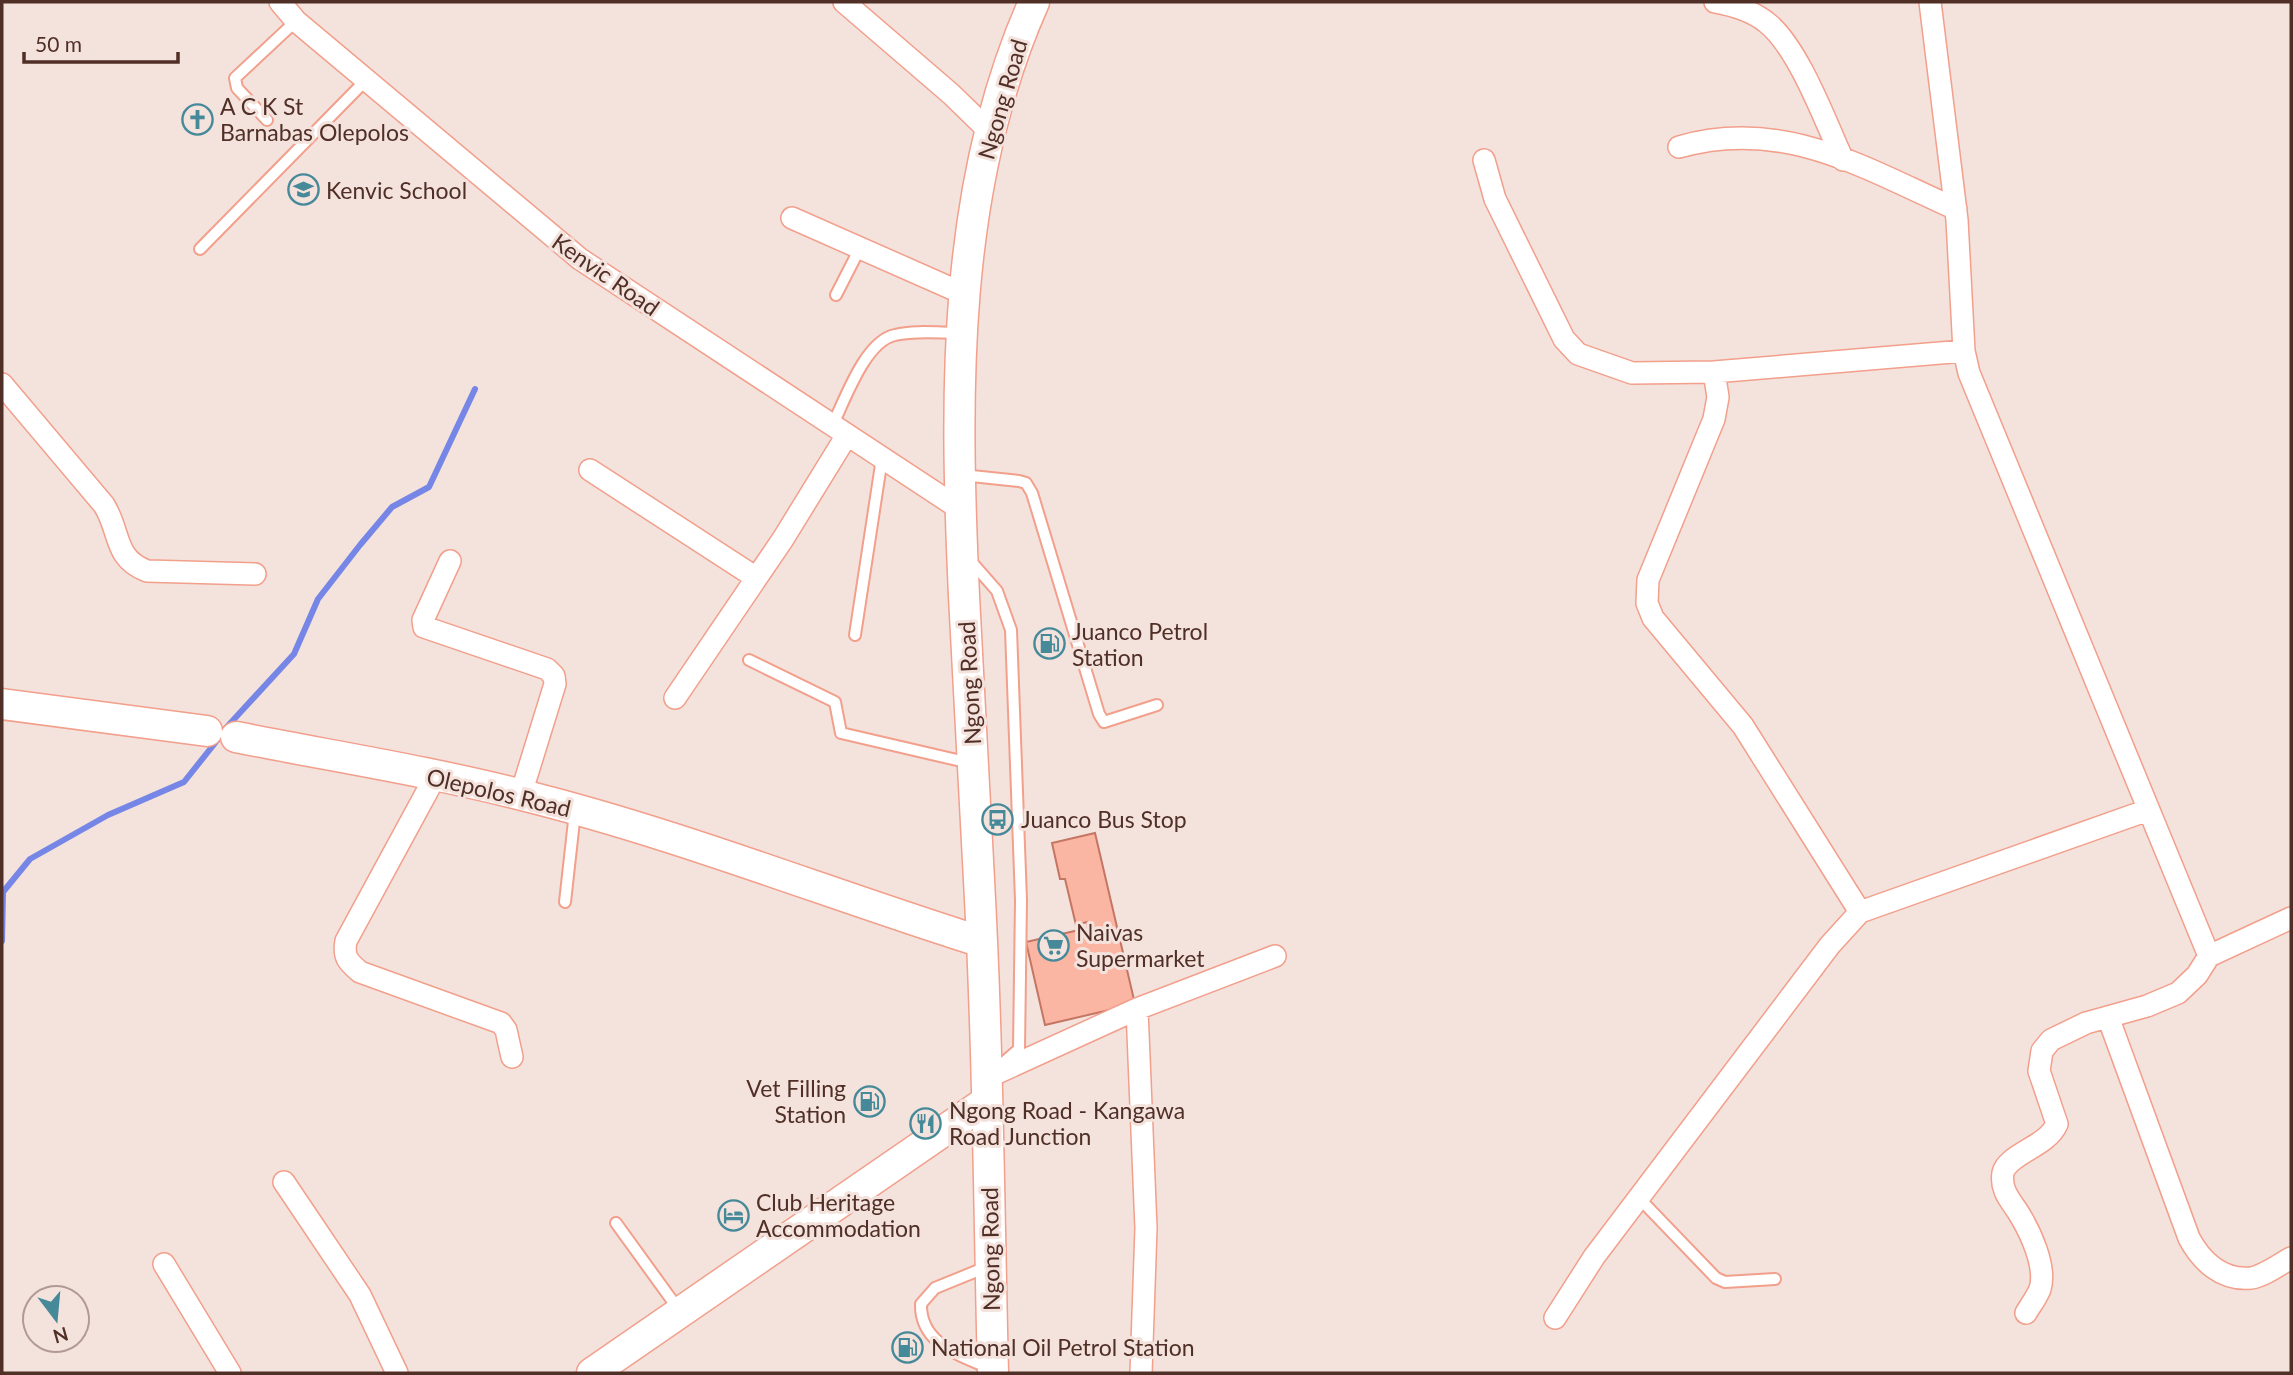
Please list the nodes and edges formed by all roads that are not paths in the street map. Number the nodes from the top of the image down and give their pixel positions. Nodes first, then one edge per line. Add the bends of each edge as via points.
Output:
1 (280, 2) edge
2 (844, 2) edge
3 (1034, 2) edge
4 (1715, 2) edge
5 (1930, 2) edge
6 (296, 21) junction
7 (366, 80) junction
8 (267, 120) dead end
9 (988, 130) junction
10 (1679, 147) dead end
11 (1484, 160) dead end
12 (1843, 160) junction
13 (1956, 209) junction
14 (792, 218) dead end
15 (860, 248) junction
16 (200, 249) dead end
17 (964, 294) junction
18 (836, 295) dead end
19 (962, 333) junction
20 (1964, 351) junction
21 (1714, 372) junction
22 (2, 384) edge
23 (839, 430) junction
24 (882, 458) junction
25 (590, 470) dead end
26 (959, 475) junction
27 (960, 509) junction
28 (962, 552) junction
29 (450, 561) dead end
30 (255, 574) dead end
31 (755, 577) junction
32 (855, 635) dead end
33 (748, 660) dead end
34 (675, 698) dead end
35 (2, 704) edge
36 (1157, 705) dead end
37 (207, 731) joint
38 (236, 737) joint
39 (972, 764) junction
40 (435, 777) junction
41 (521, 794) junction
42 (575, 809) junction
43 (2148, 810) junction
44 (565, 902) dead end
45 (1860, 912) junction
46 (2291, 918) edge
47 (982, 942) junction
48 (1275, 956) dead end
49 (2209, 956) junction
50 (1137, 1009) junction
51 (2108, 1017) junction
52 (512, 1057) dead end
53 (986, 1090) junction
54 (284, 1182) dead end
55 (1639, 1198) junction
56 (616, 1223) dead end
57 (2291, 1258) edge
58 (164, 1264) dead end
59 (991, 1266) junction
60 (1775, 1279) dead end
61 (681, 1312) junction
62 (2026, 1313) dead end
63 (1555, 1318) dead end
64 (993, 1372) edge
65 (230, 1373) edge
66 (397, 1373) edge
67 (592, 1373) edge
68 (1141, 1373) edge

1 - 6 street, Kenvic Road
2 - 9 street
3 - 9 street, Ngong Road
4 - 12 street via 1766,22 1785,45
5 - 13 street
6 - 7 street, Kenvic Road
6 - 8 lane via 235,78 237,88
7 - 16 lane
7 - 23 street, Kenvic Road via 580,259
9 - 17 street, Ngong Road
10 - 12 street via 1750,135 1807,145
11 - 21 street via 1494,199 1550,315 1578,354 1632,373
12 - 13 street
13 - 20 street
14 - 15 street
15 - 17 street
15 - 18 lane
17 - 19 street, Ngong Road
19 - 23 lane via 897,334 879,341 865,359
19 - 26 street, Ngong Road
20 - 21 street
20 - 43 street via 1981,403
21 - 45 street via 1718,397 1714,419 1647,580 1647,603 1661,631 1743,726
22 - 30 street via 104,505 123,557 132,565 147,571
23 - 24 street, Kenvic Road
23 - 31 street via 783,539
24 - 27 street, Kenvic Road
24 - 32 lane
25 - 31 street
26 - 27 street, Ngong Road
26 - 36 lane via 1019,481 1032,493 1104,722
27 - 28 street, Ngong Road
28 - 39 street, Ngong Road
28 - 53 lane via 997,591 1012,631 1021,900 1019,1049
29 - 41 street via 424,627 547,669 554,677
31 - 34 street
33 - 39 lane via 835,702 841,733
35 - 37 street, Olepolos Road
37 - 38 street, Olepolos Road
38 - 40 street, Olepolos Road
39 - 47 street, Ngong Road
40 - 41 street, Olepolos Road
40 - 52 street via 343,953 360,972 501,1023
41 - 42 street, Olepolos Road
42 - 44 lane
42 - 47 street, Olepolos Road
43 - 45 street
43 - 49 street
45 - 55 street via 1830,945
46 - 49 street
47 - 53 street, Ngong Road
48 - 50 street
49 - 51 street via 2178,993
50 - 53 street
50 - 68 street via 1146,1228
51 - 57 street via 2200,1259 2217,1270 2252,1278
51 - 62 street via 2052,1040 2042,1051 2039,1071 2057,1124 2052,1136 2003,1170 2006,1196 2025,1226 2041,1274 2040,1290
53 - 59 street, Ngong Road
53 - 61 street
54 - 66 street via 360,1295
55 - 60 lane via 1716,1278 1725,1282
55 - 63 street
56 - 61 lane
58 - 65 street
59 - 64 street, Ngong Road
59 - 64 lane via 935,1288 921,1304 920,1320 947,1349
61 - 67 street

